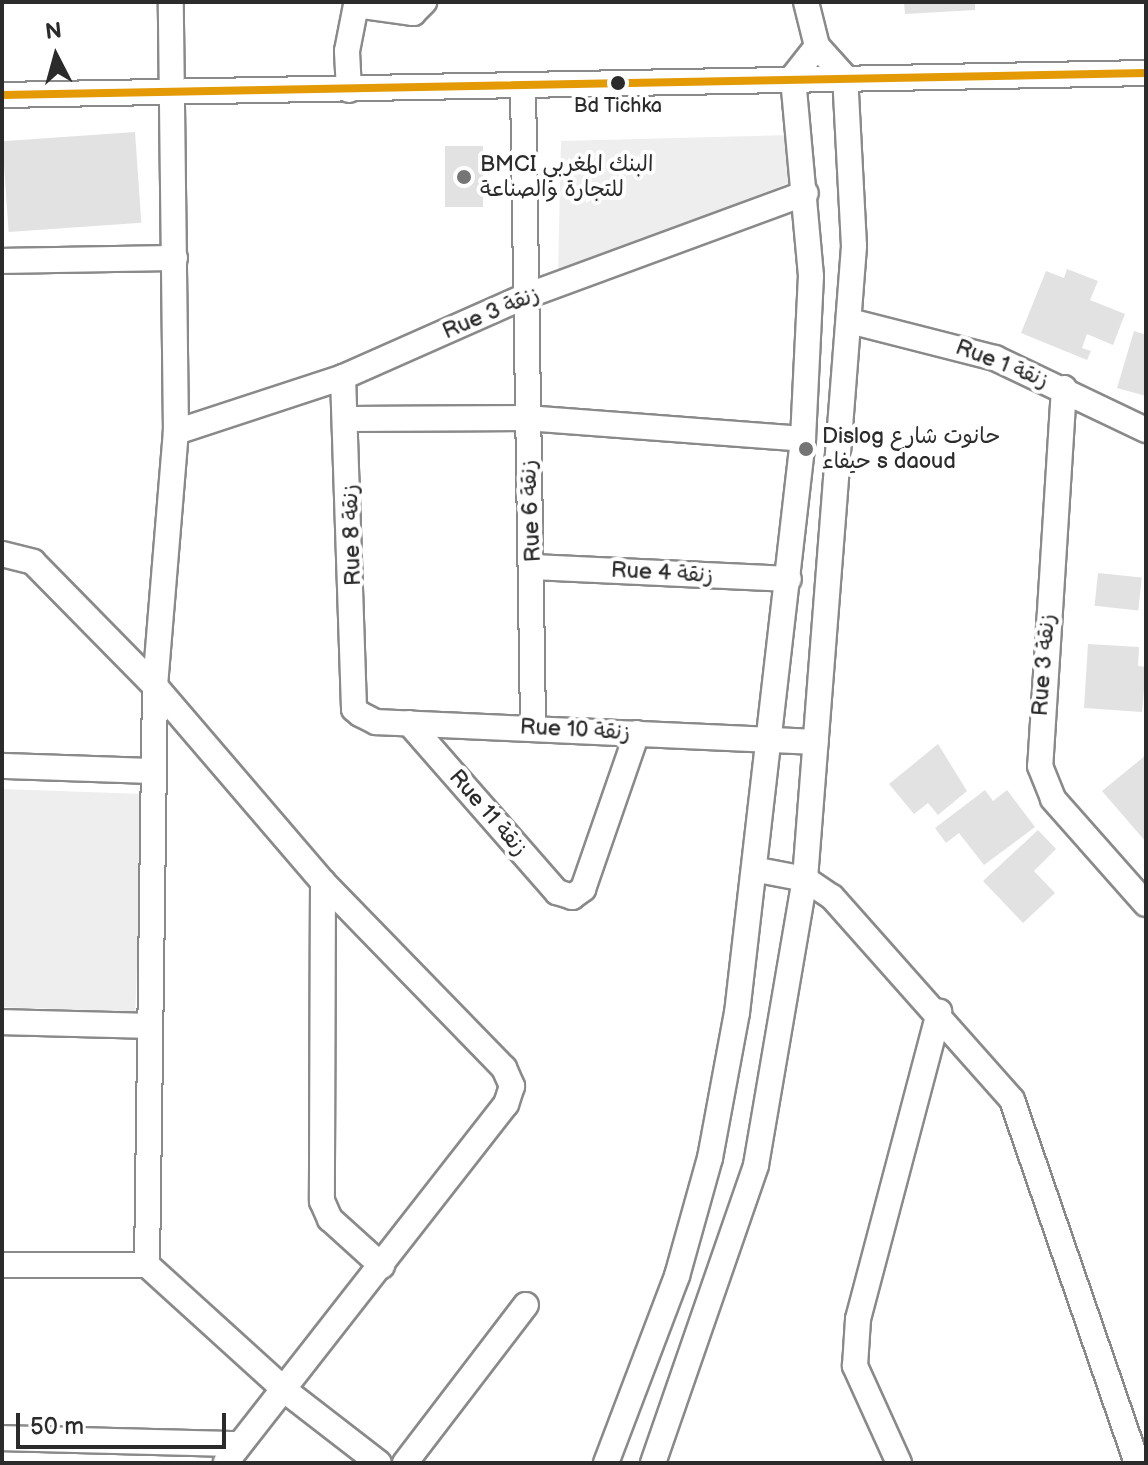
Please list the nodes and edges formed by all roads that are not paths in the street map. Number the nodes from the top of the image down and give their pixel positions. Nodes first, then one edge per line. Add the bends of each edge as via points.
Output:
1 (171, 2) edge
2 (424, 2) edge
3 (806, 2) edge
4 (352, 4) edge
5 (817, 46) junction
6 (1146, 73) edge
7 (793, 77) junction
8 (845, 77) junction
9 (523, 86) junction
10 (349, 90) junction
11 (2, 95) edge
12 (174, 96) junction
13 (806, 193) junction
14 (175, 258) junction
15 (2, 261) edge
16 (526, 296) junction
17 (850, 321) junction
18 (343, 377) junction
19 (1064, 388) junction
20 (526, 418) junction
21 (348, 419) junction
22 (1146, 430) edge
23 (176, 432) junction
24 (803, 439) junction
25 (2, 554) edge
26 (534, 567) junction
27 (789, 579) junction
28 (155, 686) junction
29 (354, 693) joint
30 (409, 723) junction
31 (533, 726) junction
32 (637, 733) junction
33 (768, 740) junction
34 (816, 742) junction
35 (2, 766) edge
36 (154, 771) junction
37 (758, 870) junction
38 (805, 879) junction
39 (323, 882) junction
40 (1146, 904) edge
41 (939, 1012) junction
42 (2, 1022) edge
43 (150, 1026) junction
44 (2, 1265) edge
45 (147, 1265) junction
46 (382, 1266) junction
47 (526, 1305) dead end
48 (287, 1392) junction
49 (2, 1438) edge
50 (232, 1453) edge
51 (379, 1463) edge
52 (405, 1463) edge
53 (606, 1463) edge
54 (653, 1463) edge
55 (899, 1463) edge
56 (1137, 1463) edge

1 - 12 street
2 - 4 street via 413,13
3 - 5 street
4 - 10 street
5 - 7 street
5 - 8 street
6 - 8 street
7 - 8 street
7 - 9 street
7 - 13 street
8 - 17 street via 854,246
9 - 10 street
9 - 16 street, Rue 6 زنقة
10 - 12 street
11 - 12 street
12 - 14 street
13 - 16 street, Rue 3 زنقة
13 - 24 street via 811,276
14 - 15 street
14 - 23 street
16 - 18 street, Rue 3 زنقة
16 - 20 street, Rue 6 زنقة
17 - 19 street, Rue 1 زنقة via 960,346
17 - 34 street
18 - 21 street, Rue 8 زنقة
18 - 23 street, Rue 3 زنقة
19 - 22 street, Rue 1 زنقة
19 - 40 street, Rue 3 زنقة via 1040,766 1053,799
20 - 21 street
20 - 24 street
20 - 26 street, Rue 6 زنقة
21 - 29 street, Rue 8 زنقة
23 - 28 street
24 - 27 street
25 - 28 street via 33,562
26 - 27 street, Rue 4 زنقة
26 - 31 street, Rue 6 زنقة
27 - 33 street
28 - 36 street
28 - 39 street
29 - 30 street, Rue 10 زنقة via 355,711 366,718
30 - 31 street, Rue 10 زنقة
30 - 32 street, Rue 11 زنقة via 557,892 572,897 583,889
31 - 32 street, Rue 10 زنقة
32 - 33 street, Rue 10 زنقة
33 - 34 street, Rue 10 زنقة
33 - 37 street
34 - 38 street
35 - 36 street
36 - 43 street
37 - 38 street
37 - 53 street via 710,1158 639,1389
38 - 41 street via 832,897
38 - 54 street via 756,1165
39 - 46 street via 322,1201 330,1219
39 - 46 street via 504,1068 512,1086 506,1104
41 - 55 street via 858,1319 855,1366
41 - 56 street via 1012,1100
42 - 43 street
43 - 45 street
44 - 45 street
45 - 48 street
46 - 48 street
47 - 52 street
48 - 50 street
48 - 51 street
49 - 50 street

